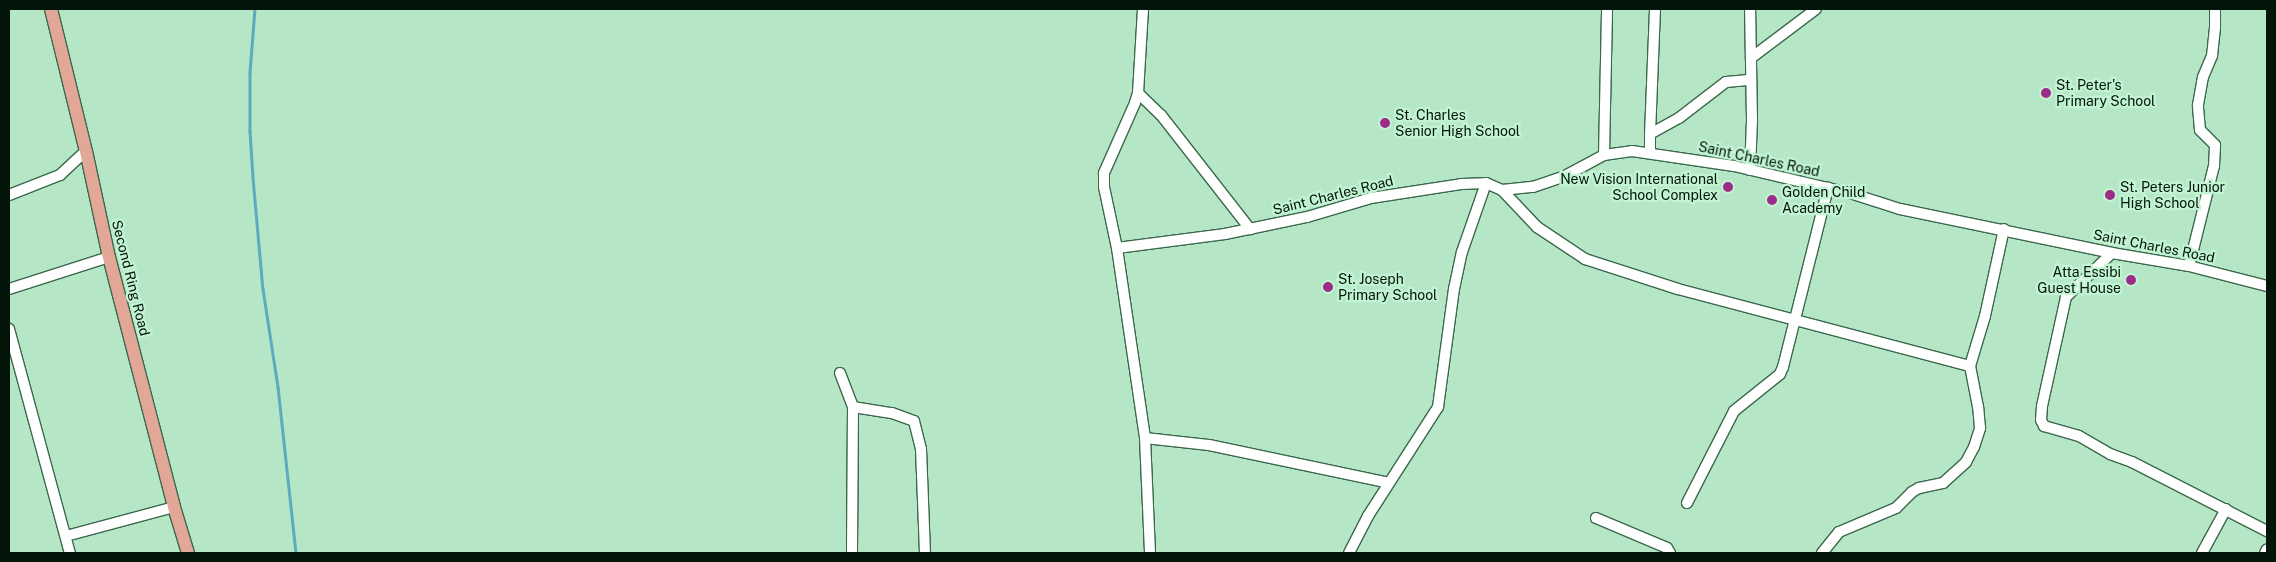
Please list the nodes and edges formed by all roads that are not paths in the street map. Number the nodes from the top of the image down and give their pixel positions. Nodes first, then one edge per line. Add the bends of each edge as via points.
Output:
1 (51, 9) edge
2 (1143, 9) edge
3 (1608, 9) edge
4 (1656, 9) edge
5 (1750, 9) edge
6 (1816, 9) edge
7 (2214, 9) edge
8 (1751, 58) junction
9 (1751, 80) junction
10 (1138, 93) junction
11 (1650, 134) junction
12 (86, 151) junction
13 (1650, 152) junction
14 (1604, 155) junction
15 (1750, 170) junction
16 (1486, 183) junction
17 (1828, 188) junction
18 (1502, 190) junction
19 (9, 195) edge
20 (1250, 229) junction
21 (2004, 229) junction
22 (1117, 248) junction
23 (2112, 253) junction
24 (109, 256) junction
25 (2189, 266) junction
26 (2267, 285) edge
27 (9, 289) edge
28 (1796, 321) junction
29 (9, 329) edge
30 (1970, 366) junction
31 (840, 374) dead end
32 (853, 407) junction
33 (1146, 438) junction
34 (1389, 482) junction
35 (1687, 503) dead end
36 (174, 507) junction
37 (2226, 509) junction
38 (1596, 518) dead end
39 (2267, 531) edge
40 (66, 536) junction
41 (2267, 549) edge
42 (70, 553) edge
43 (188, 553) edge
44 (852, 553) edge
45 (925, 553) edge
46 (1150, 553) edge
47 (1349, 553) edge
48 (1670, 553) edge
49 (1822, 553) edge
50 (2202, 553) edge
51 (2265, 553) edge

1 - 12 main road, Second Ring Road
2 - 10 street
3 - 14 street
4 - 11 street
5 - 8 street
6 - 8 street
7 - 25 street via 2212,56 2203,77 2198,104 2198,124 2215,145 2214,166
8 - 9 street
9 - 11 street via 1726,82 1678,118
9 - 15 street
10 - 20 street via 1160,115
10 - 22 street via 1104,173
11 - 13 street
12 - 19 street via 60,175
12 - 24 main road, Second Ring Road
13 - 14 street, Saint Charles Road
13 - 15 street, Saint Charles Road
14 - 18 street, Saint Charles Road via 1551,182 1533,188
15 - 17 street, Saint Charles Road
16 - 18 street, Saint Charles Road
16 - 20 street, Saint Charles Road via 1371,198 1307,217
16 - 34 street via 1462,252 1454,289 1438,407
17 - 21 street, Saint Charles Road via 1900,208
17 - 28 street
18 - 28 street via 1537,227 1586,258 1678,289
20 - 22 street, Saint Charles Road via 1192,240
21 - 23 street, Saint Charles Road
21 - 30 street via 1985,316
22 - 33 street
23 - 25 street, Saint Charles Road
23 - 37 street via 2066,297 2041,420 2049,429 2079,436
24 - 27 street
24 - 36 main road, Second Ring Road
25 - 26 street, Saint Charles Road
28 - 30 street
28 - 35 street via 1780,374 1734,411
29 - 40 street
30 - 49 street via 1980,428 1966,462 1943,483 1919,488 1896,508 1839,532
31 - 32 street
32 - 44 street
32 - 45 street via 892,413 914,421 921,448
33 - 34 street via 1209,445
33 - 46 street
34 - 47 street
36 - 40 street
36 - 43 main road, Second Ring Road
37 - 39 street
37 - 50 street
38 - 48 street via 1667,548
40 - 42 street
41 - 51 street

